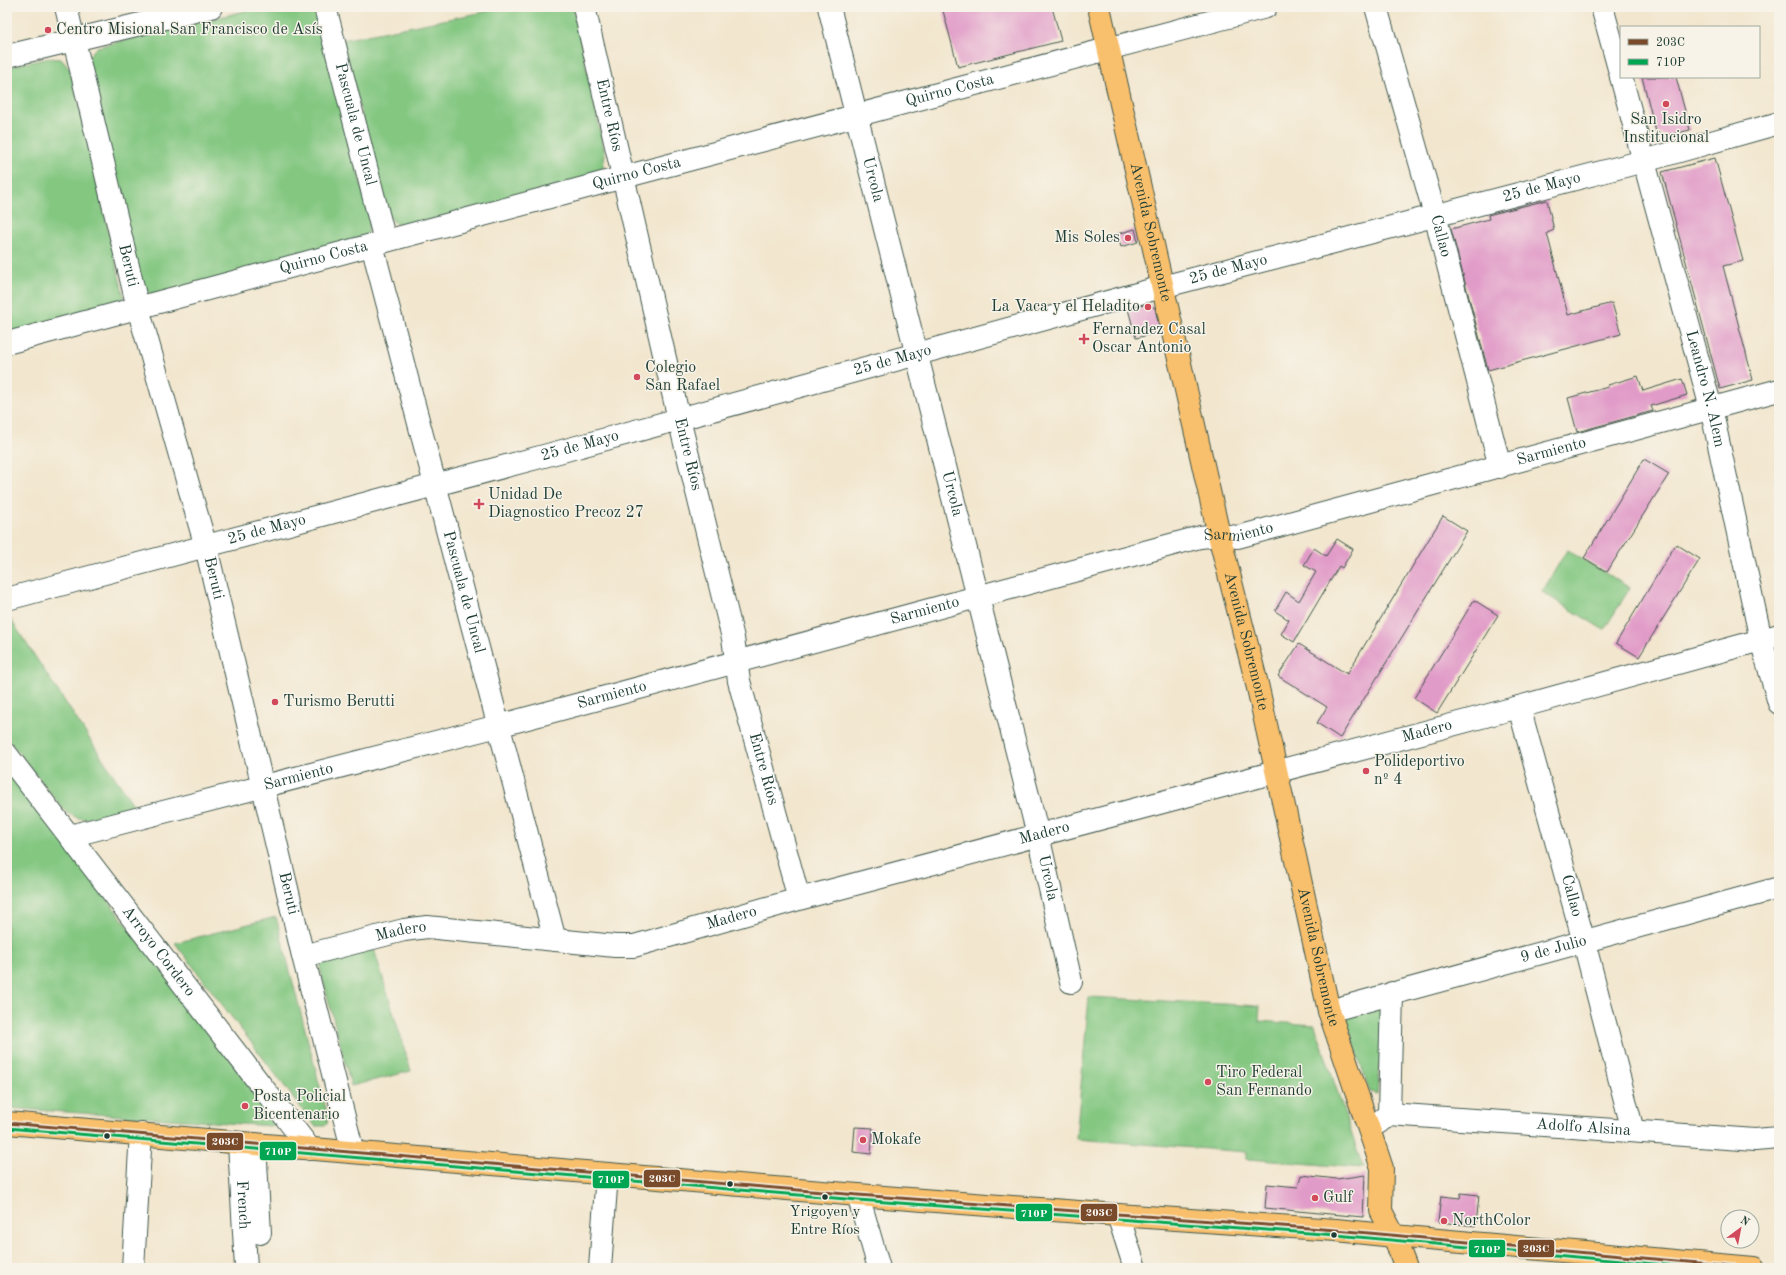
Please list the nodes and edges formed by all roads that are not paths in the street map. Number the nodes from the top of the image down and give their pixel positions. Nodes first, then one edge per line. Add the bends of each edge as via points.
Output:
1 (66, 7) edge
2 (211, 7) edge
3 (324, 7) edge
4 (584, 7) edge
5 (829, 7) edge
6 (1099, 7) edge
7 (1266, 7) edge
8 (1376, 7) edge
9 (1602, 7) edge
10 (75, 40) junction
11 (1110, 50) junction
12 (7, 56) edge
13 (1620, 73) edge
14 (1621, 78) edge
15 (857, 116) junction
16 (1779, 123) edge
17 (1644, 160) junction
18 (624, 177) junction
19 (1435, 215) junction
20 (379, 243) junction
21 (1162, 287) junction
22 (138, 308) junction
23 (7, 343) edge
24 (917, 355) junction
25 (1779, 390) edge
26 (1711, 408) junction
27 (679, 419) junction
28 (1500, 466) junction
29 (435, 485) junction
30 (1219, 535) junction
31 (206, 547) junction
32 (978, 596) junction
33 (7, 599) edge
34 (1770, 637) edge
35 (736, 662) junction
36 (1779, 703) edge
37 (1519, 708) junction
38 (498, 726) junction
39 (7, 755) edge
40 (1277, 772) junction
41 (262, 785) junction
42 (1038, 835) junction
43 (70, 836) junction
44 (1779, 888) edge
45 (799, 899) junction
46 (555, 940) junction
47 (1584, 942) junction
48 (303, 956) junction
49 (1071, 982) dead end
50 (1392, 993) junction
51 (1328, 1011) junction
52 (1389, 1114) junction
53 (7, 1123) edge
54 (1633, 1131) junction
55 (1370, 1132) junction
56 (141, 1133) junction
57 (1779, 1138) edge
58 (247, 1143) junction
59 (310, 1149) junction
60 (353, 1152) junction
61 (607, 1174) junction
62 (858, 1195) junction
63 (1118, 1215) junction
64 (1394, 1236) junction
65 (1665, 1264) edge
66 (133, 1268) edge
67 (246, 1268) edge
68 (262, 1268) edge
69 (600, 1268) edge
70 (879, 1268) edge
71 (1136, 1268) edge
72 (1406, 1268) edge
73 (1754, 1268) edge

1 - 10 street, Beruti
2 - 10 street
3 - 20 street, Pascuala de Uncal
4 - 18 street, Entre Ríos
5 - 15 street, Urcola
6 - 11 main road, Avenida Sobremonte
7 - 11 street, Quirno Costa
8 - 19 street, Callao
9 - 13 street, Leandro N. Alem
10 - 12 street
10 - 22 street, Beruti
11 - 15 street, Quirno Costa
11 - 21 main road, Avenida Sobremonte
14 - 17 street, Leandro N. Alem
15 - 18 street, Quirno Costa
15 - 24 street, Urcola
16 - 17 street, 25 de Mayo
17 - 19 street, 25 de Mayo
17 - 26 street, Leandro N. Alem
18 - 20 street, Quirno Costa
18 - 27 street, Entre Ríos
19 - 21 street, 25 de Mayo
19 - 28 street, Callao
20 - 22 street, Quirno Costa
20 - 29 street, Pascuala de Uncal
21 - 24 street, 25 de Mayo
21 - 30 main road, Avenida Sobremonte
22 - 23 street, Quirno Costa
22 - 31 street, Beruti
24 - 27 street, 25 de Mayo
24 - 32 street, Urcola
25 - 26 street, Sarmiento
26 - 28 street, Sarmiento
26 - 34 street, Leandro N. Alem
27 - 29 street, 25 de Mayo
27 - 35 street, Entre Ríos via 733,638
28 - 30 street, Sarmiento via 1238,537
29 - 31 street, 25 de Mayo
29 - 38 street, Pascuala de Uncal
30 - 32 street, Sarmiento via 1200,537
30 - 40 main road, Avenida Sobremonte
31 - 33 street, 25 de Mayo
31 - 41 street, Beruti
32 - 35 street, Sarmiento
32 - 42 street, Urcola
34 - 36 street, Leandro N. Alem
34 - 37 street, Madero
35 - 38 street, Sarmiento
35 - 45 street, Entre Ríos via 738,681
37 - 40 street, Madero
37 - 47 street, Callao
38 - 41 street, Sarmiento
38 - 46 street, Pascuala de Uncal
39 - 43 street, Arroyo Cordero
40 - 42 street, Madero
40 - 51 main road, Avenida Sobremonte
41 - 43 street, Sarmiento
41 - 48 street, Beruti
42 - 45 street, Madero
42 - 49 street, Urcola
43 - 59 street, Arroyo Cordero
44 - 47 street, 9 de Julio
45 - 46 street, Madero via 634,946
46 - 48 street, Madero via 428,927 404,930
47 - 50 street, 9 de Julio
47 - 54 street, Callao
48 - 60 street, Beruti
50 - 51 street, 9 de Julio
50 - 52 street
51 - 55 main road, Avenida Sobremonte
52 - 54 street, Adolfo Alsina
52 - 55 street
53 - 56 main road
54 - 57 street, Adolfo Alsina via 1755,1140
55 - 64 main road, Avenida Sobremonte via 1382,1168 1381,1211
56 - 58 main road
56 - 66 street
58 - 59 main road
58 - 67 street, French
58 - 68 street, French
59 - 60 main road
60 - 61 main road
61 - 62 main road
61 - 69 street
62 - 63 main road
62 - 70 street
63 - 64 main road
63 - 71 street
64 - 65 main road
64 - 72 main road, Avenida Sobremonte
65 - 73 main road

